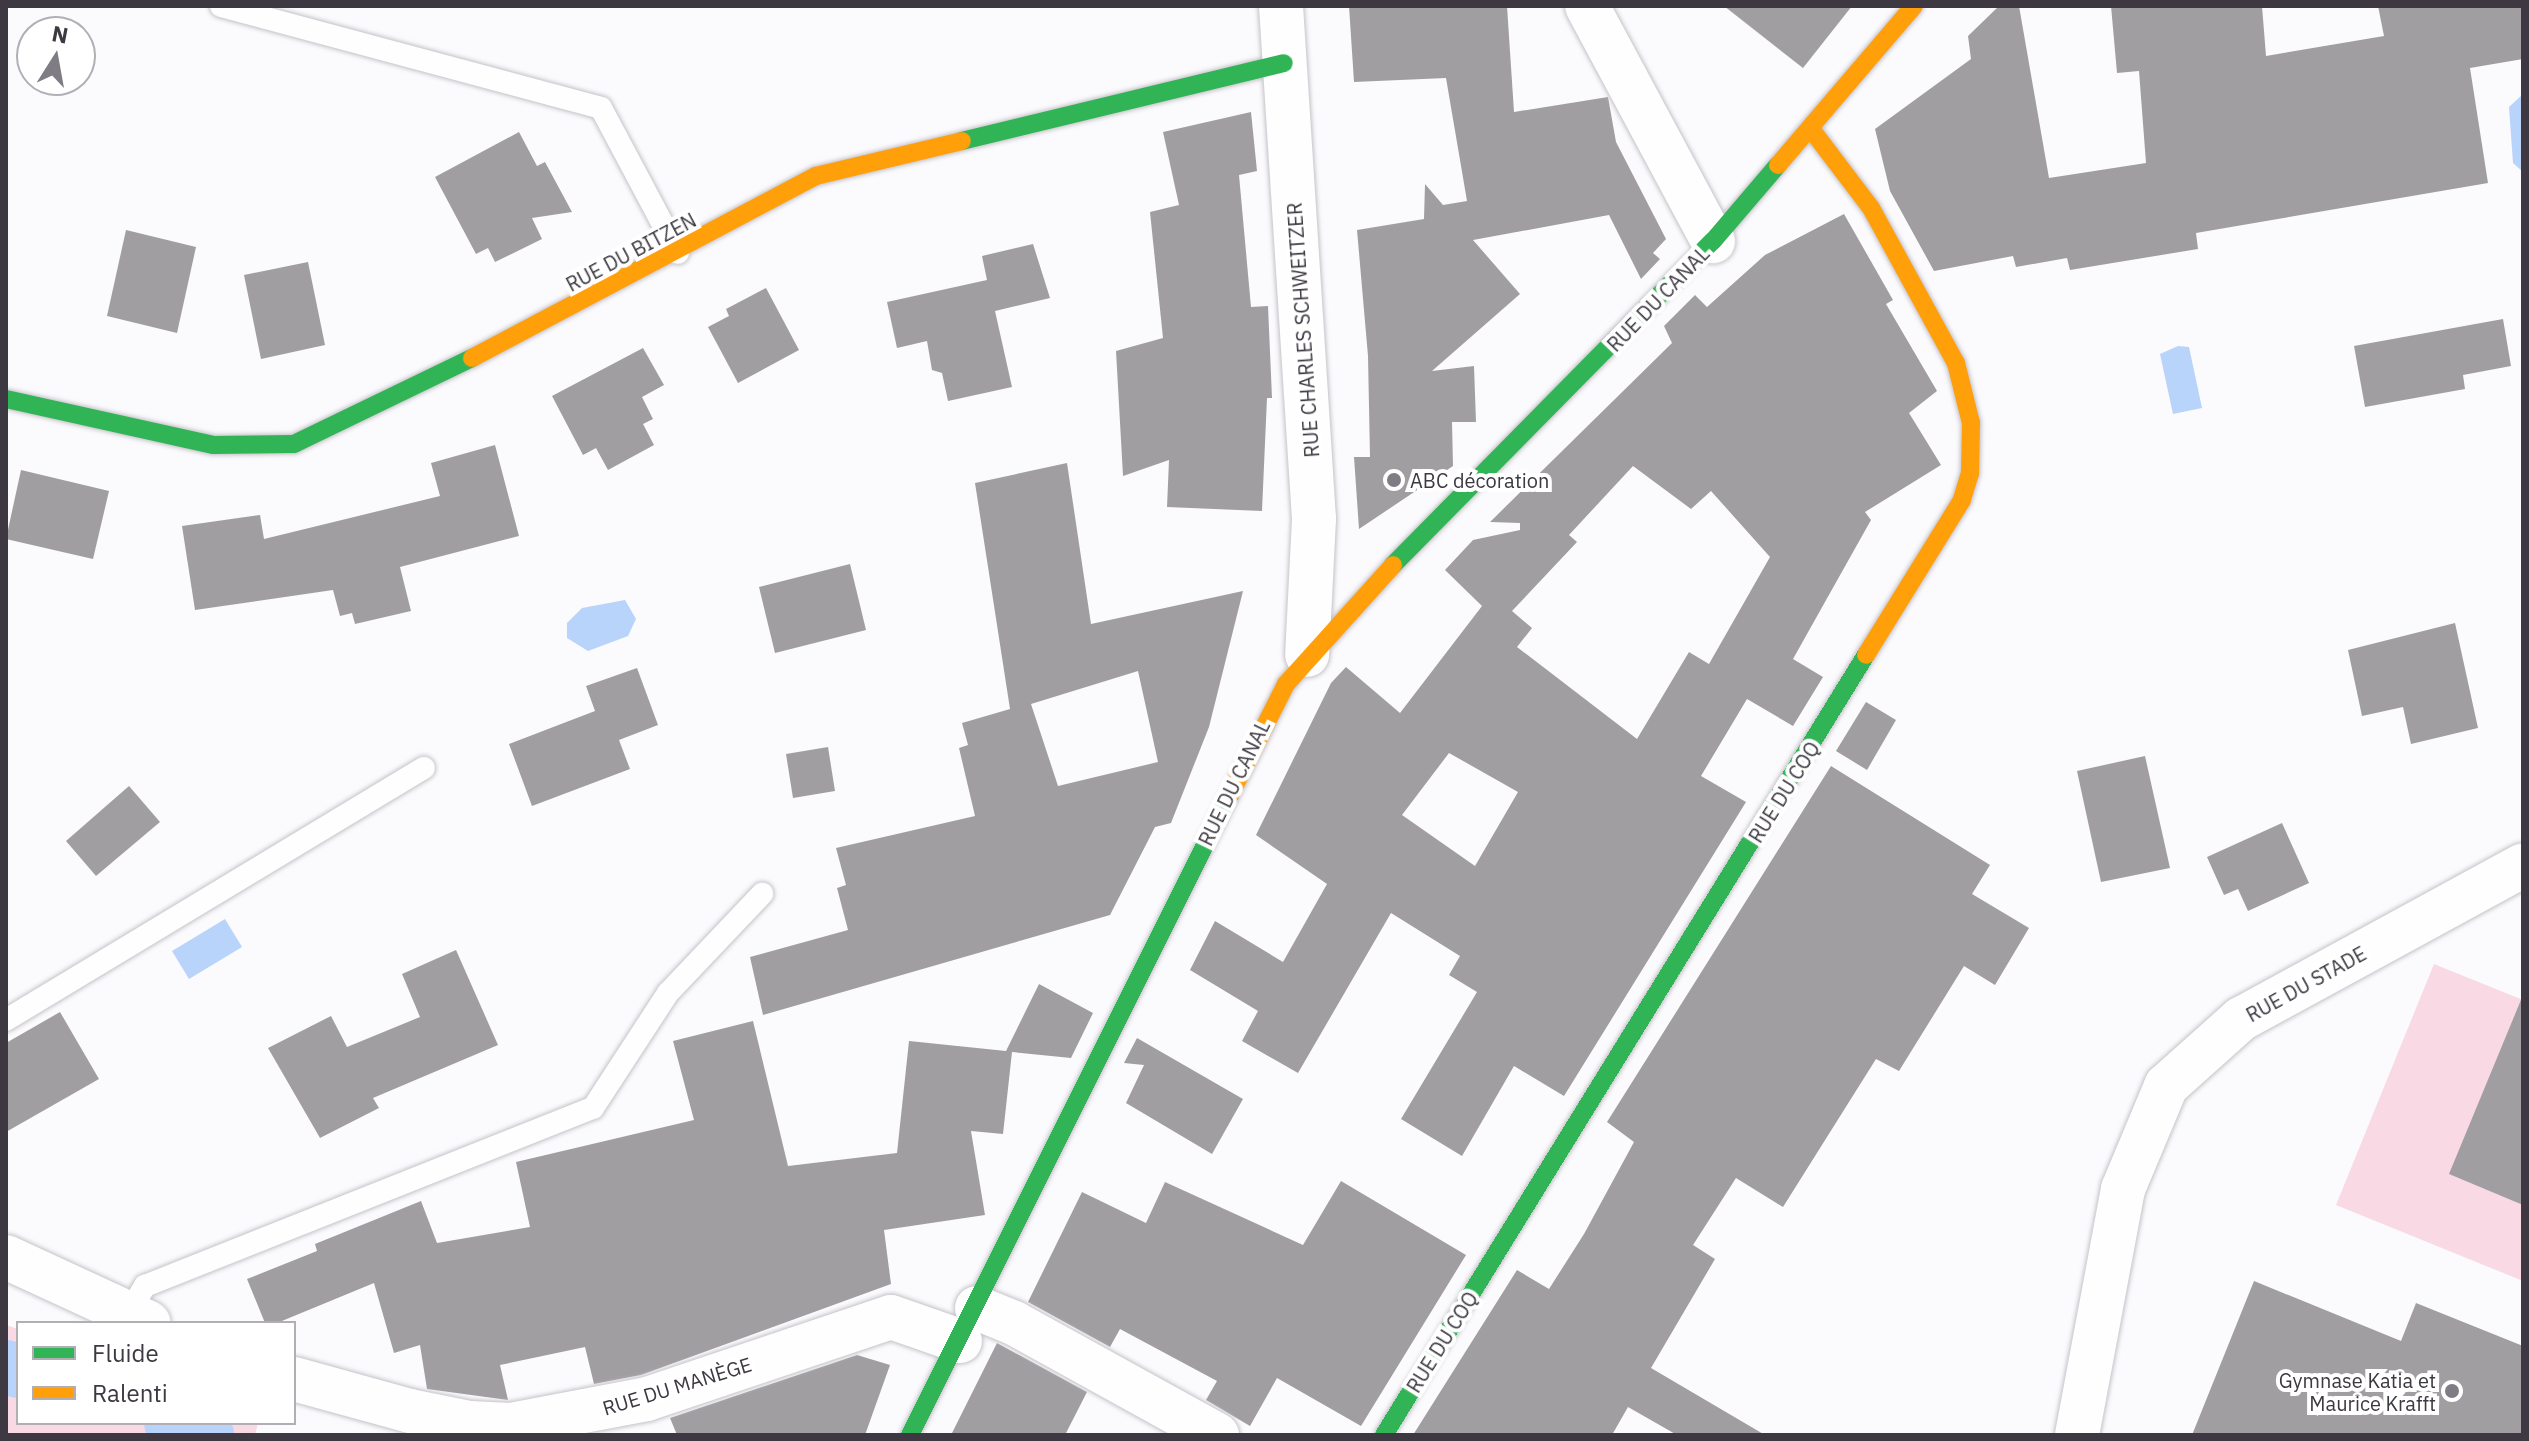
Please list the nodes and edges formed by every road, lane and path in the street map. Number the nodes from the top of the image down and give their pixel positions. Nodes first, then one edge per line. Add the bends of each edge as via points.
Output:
1 (221, 6) edge
2 (1281, 6) edge
3 (1587, 6) edge
4 (1914, 6) edge
5 (1284, 63) junction
6 (1811, 129) junction
7 (1713, 241) junction
8 (678, 253) junction
9 (6, 399) edge
10 (1307, 655) junction
11 (424, 768) dead end
12 (2523, 865) edge
13 (762, 894) dead end
14 (6, 1020) edge
15 (6, 1257) edge
16 (138, 1319) edge
17 (969, 1324) junction
18 (296, 1380) edge
19 (910, 1435) edge
20 (1217, 1435) edge
21 (1384, 1435) edge
22 (2077, 1435) edge

1 - 8 lane via 601,108
2 - 5 street, RUE CHARLES SCHWEITZER
3 - 7 street, RUE DU CANAL
4 - 6 street, RUE DU CANAL
5 - 8 street, RUE DU BITZEN via 816,176
5 - 10 street, RUE CHARLES SCHWEITZER via 1314,519
6 - 7 street, RUE DU CANAL
6 - 21 street, RUE DU COQ via 1871,208 1956,363 1972,434 1962,500
7 - 10 street, RUE DU CANAL
8 - 9 street, RUE DU BITZEN via 332,430 294,444 214,445
10 - 17 street, RUE DU CANAL via 1264,721
11 - 14 lane
12 - 22 street, RUE DU STADE via 2241,1019 2166,1086 2123,1189
13 - 16 lane via 668,993 593,1108 145,1286
15 - 16 street
17 - 18 street, RUE DU MANÈGE via 891,1317 647,1399 510,1425 440,1417
17 - 19 street, RUE DU CANAL
17 - 20 street

